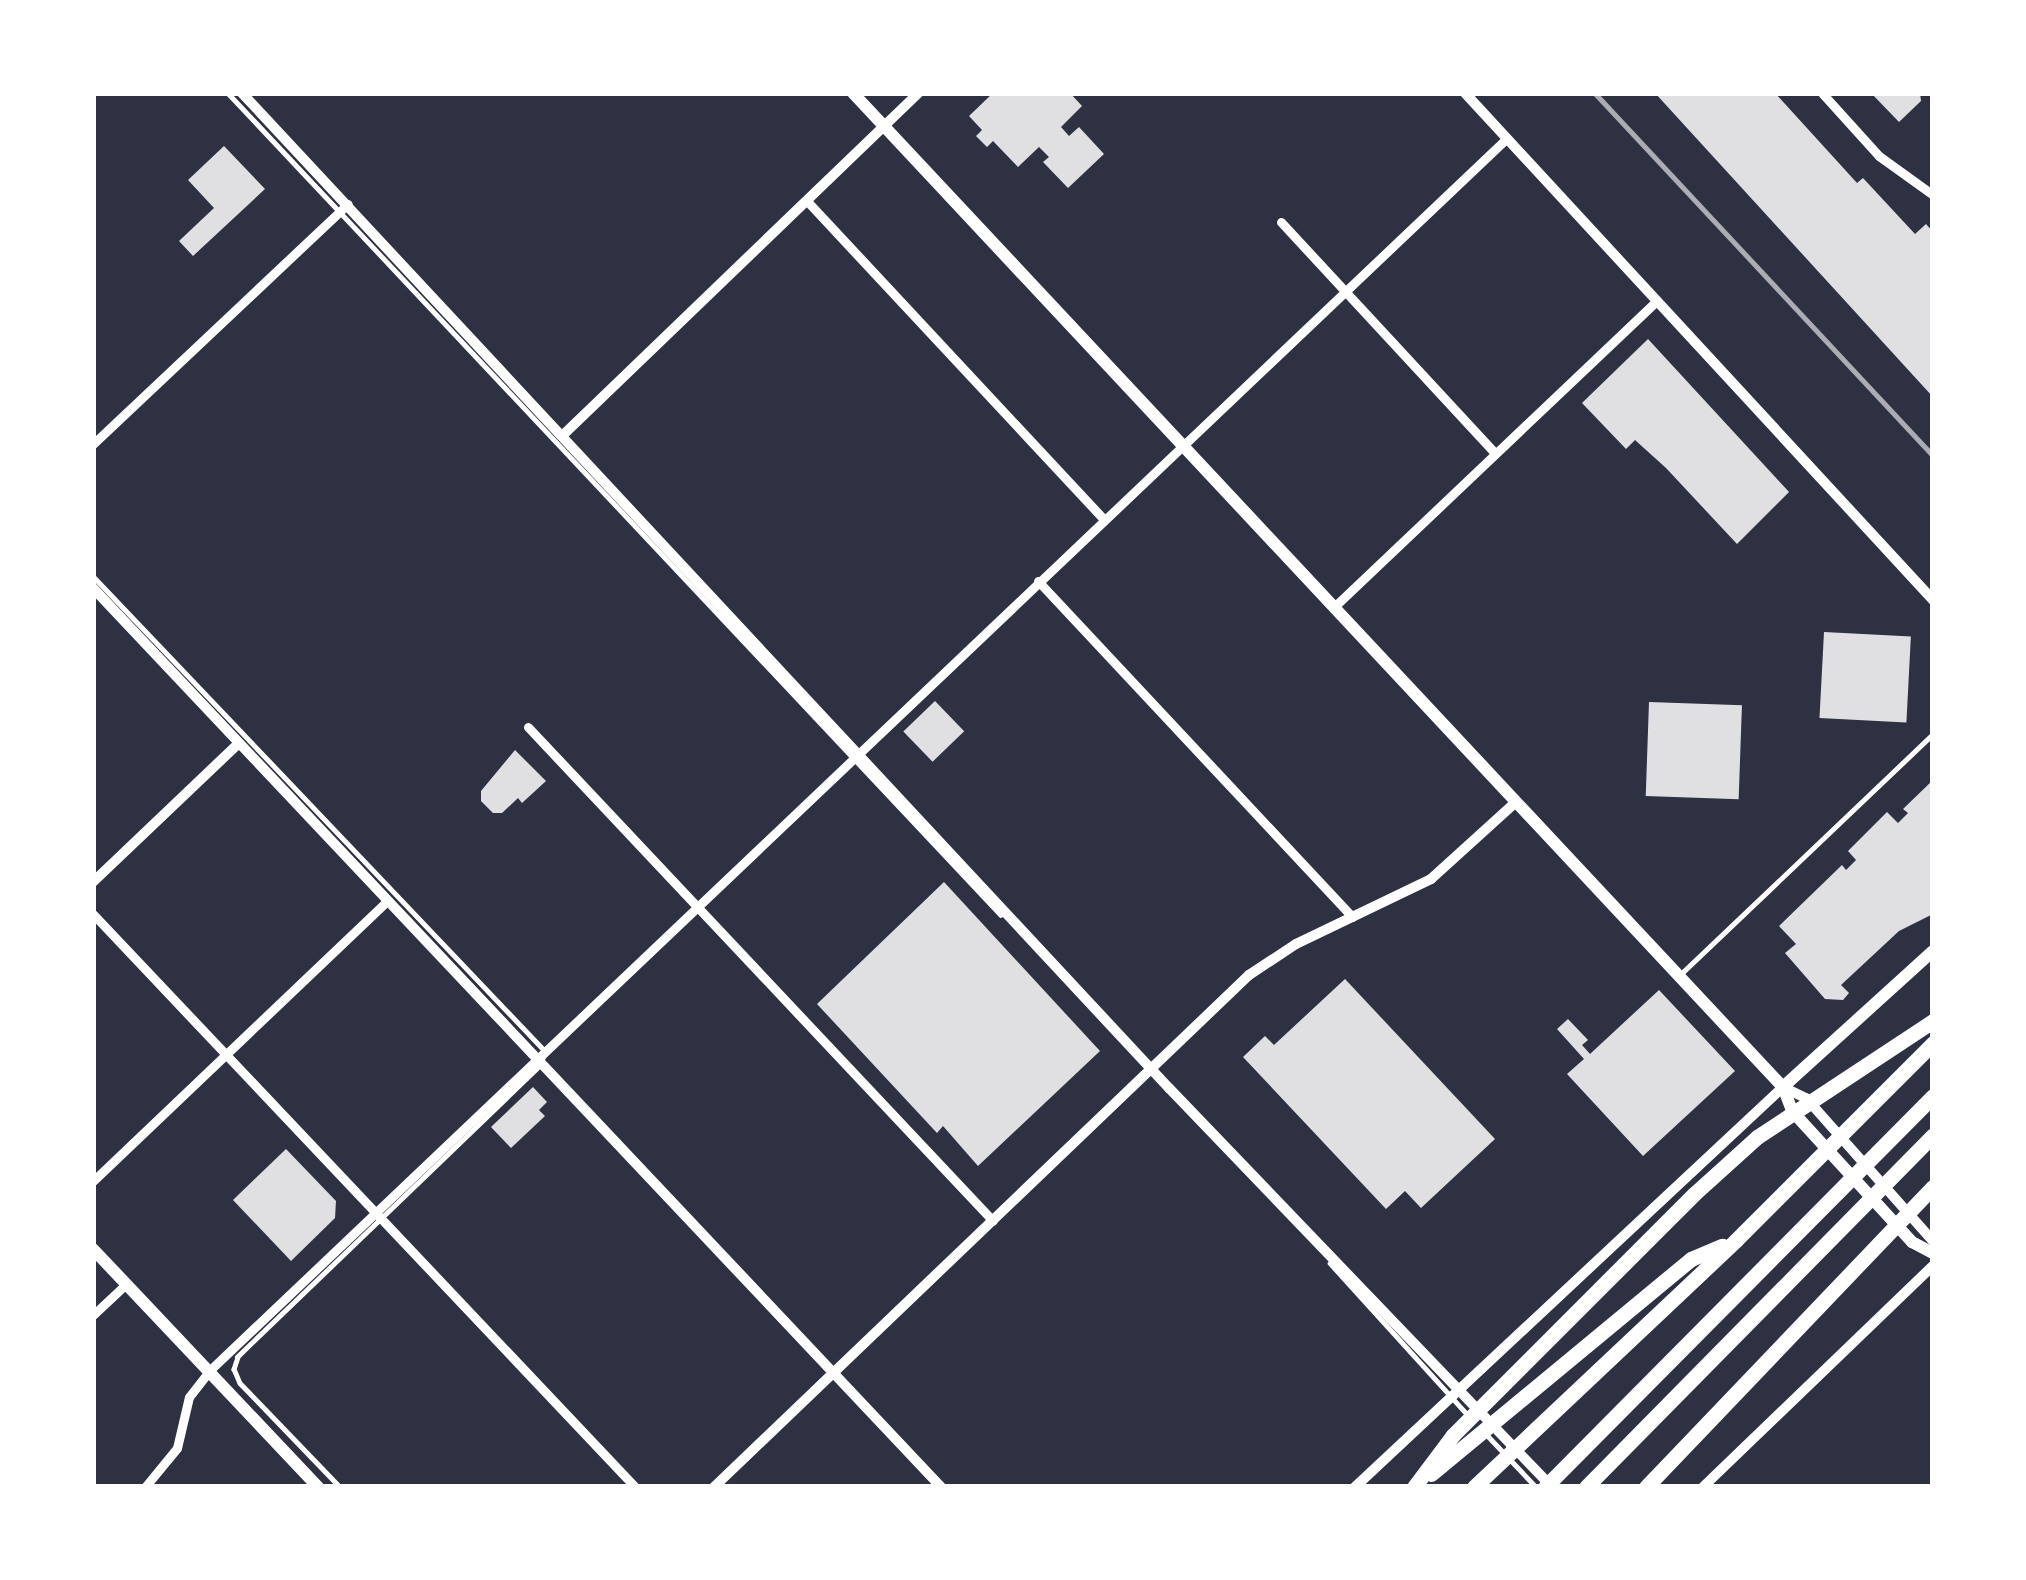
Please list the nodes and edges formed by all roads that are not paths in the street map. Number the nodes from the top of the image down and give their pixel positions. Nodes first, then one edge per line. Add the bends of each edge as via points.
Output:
1 (228, 93) edge
2 (242, 93) edge
3 (853, 93) edge
4 (920, 93) edge
5 (1465, 93) edge
6 (1822, 93) edge
7 (884, 127) junction
8 (1507, 138) junction
9 (1933, 195) edge
10 (807, 201) junction
11 (343, 208) junction
12 (1280, 222) dead end
13 (1345, 292) junction
14 (1656, 301) junction
15 (562, 436) junction
16 (93, 445) edge
17 (1183, 445) junction
18 (1495, 453) junction
19 (1104, 519) junction
20 (93, 577) edge
21 (1038, 581) junction
22 (93, 589) edge
23 (1933, 600) edge
24 (1334, 607) junction
25 (527, 727) dead end
26 (1933, 734) edge
27 (238, 744) junction
28 (854, 757) junction
29 (1516, 802) junction
30 (93, 882) edge
31 (386, 902) junction
32 (697, 906) junction
33 (93, 914) edge
34 (1352, 916) junction
35 (1933, 951) edge
36 (1679, 976) junction
37 (1933, 1021) edge
38 (1933, 1043) edge
39 (226, 1054) junction
40 (540, 1058) junction
41 (1150, 1070) junction
42 (1783, 1087) junction
43 (1933, 1096) edge
44 (1933, 1136) edge
45 (93, 1180) edge
46 (1933, 1187) edge
47 (381, 1215) junction
48 (993, 1221) junction
49 (1736, 1240) junction
50 (1933, 1240) edge
51 (93, 1249) edge
52 (1933, 1253) edge
53 (1933, 1266) edge
54 (126, 1284) junction
55 (93, 1316) edge
56 (209, 1371) junction
57 (834, 1373) junction
58 (1456, 1393) junction
59 (145, 1487) edge
60 (318, 1487) edge
61 (340, 1487) edge
62 (634, 1487) edge
63 (714, 1487) edge
64 (941, 1487) edge
65 (1355, 1487) edge
66 (1414, 1487) edge
67 (1474, 1487) edge
68 (1544, 1487) edge
69 (1586, 1487) edge
70 (1646, 1487) edge
71 (1703, 1487) edge

1 - 11 lane
2 - 11 street
3 - 7 main road
4 - 7 street
5 - 8 street
6 - 9 street via 1879,156
7 - 10 street
7 - 17 main road
8 - 13 street
8 - 14 street
10 - 15 street
10 - 19 street
11 - 15 street
11 - 16 street
11 - 28 lane
12 - 13 street
13 - 17 street
13 - 18 street
14 - 18 street
14 - 23 street
15 - 28 street
17 - 19 street
17 - 24 main road
18 - 24 street
19 - 21 street
20 - 40 lane
21 - 28 street
21 - 34 street
22 - 27 street
24 - 29 main road
25 - 32 street
26 - 36 lane
27 - 30 street
27 - 31 street
28 - 32 street
28 - 41 street
29 - 34 street via 1431,879
29 - 36 main road
31 - 39 street
31 - 40 street
32 - 40 street
32 - 48 street
33 - 39 street
34 - 41 street via 1249,975
35 - 42 main road
36 - 42 main road
37 - 66 highway via 1801,1106 1726,1166 1481,1406
38 - 49 highway
39 - 45 street
39 - 47 street
40 - 47 street
40 - 57 street
41 - 48 street
41 - 58 street
42 - 50 street via 1806,1097
42 - 52 main road via 1792,1112 1912,1242
42 - 58 street
43 - 68 highway
44 - 69 highway
46 - 70 highway
47 - 56 street
47 - 61 lane via 235,1363 240,1383
47 - 62 street
48 - 57 street
49 - 66 highway via 1691,1259
49 - 67 highway
51 - 54 main road
53 - 71 street
54 - 55 street
54 - 56 main road
56 - 59 street via 189,1396 177,1448
56 - 60 main road
57 - 63 street
57 - 64 street
58 - 65 street
58 - 68 street

